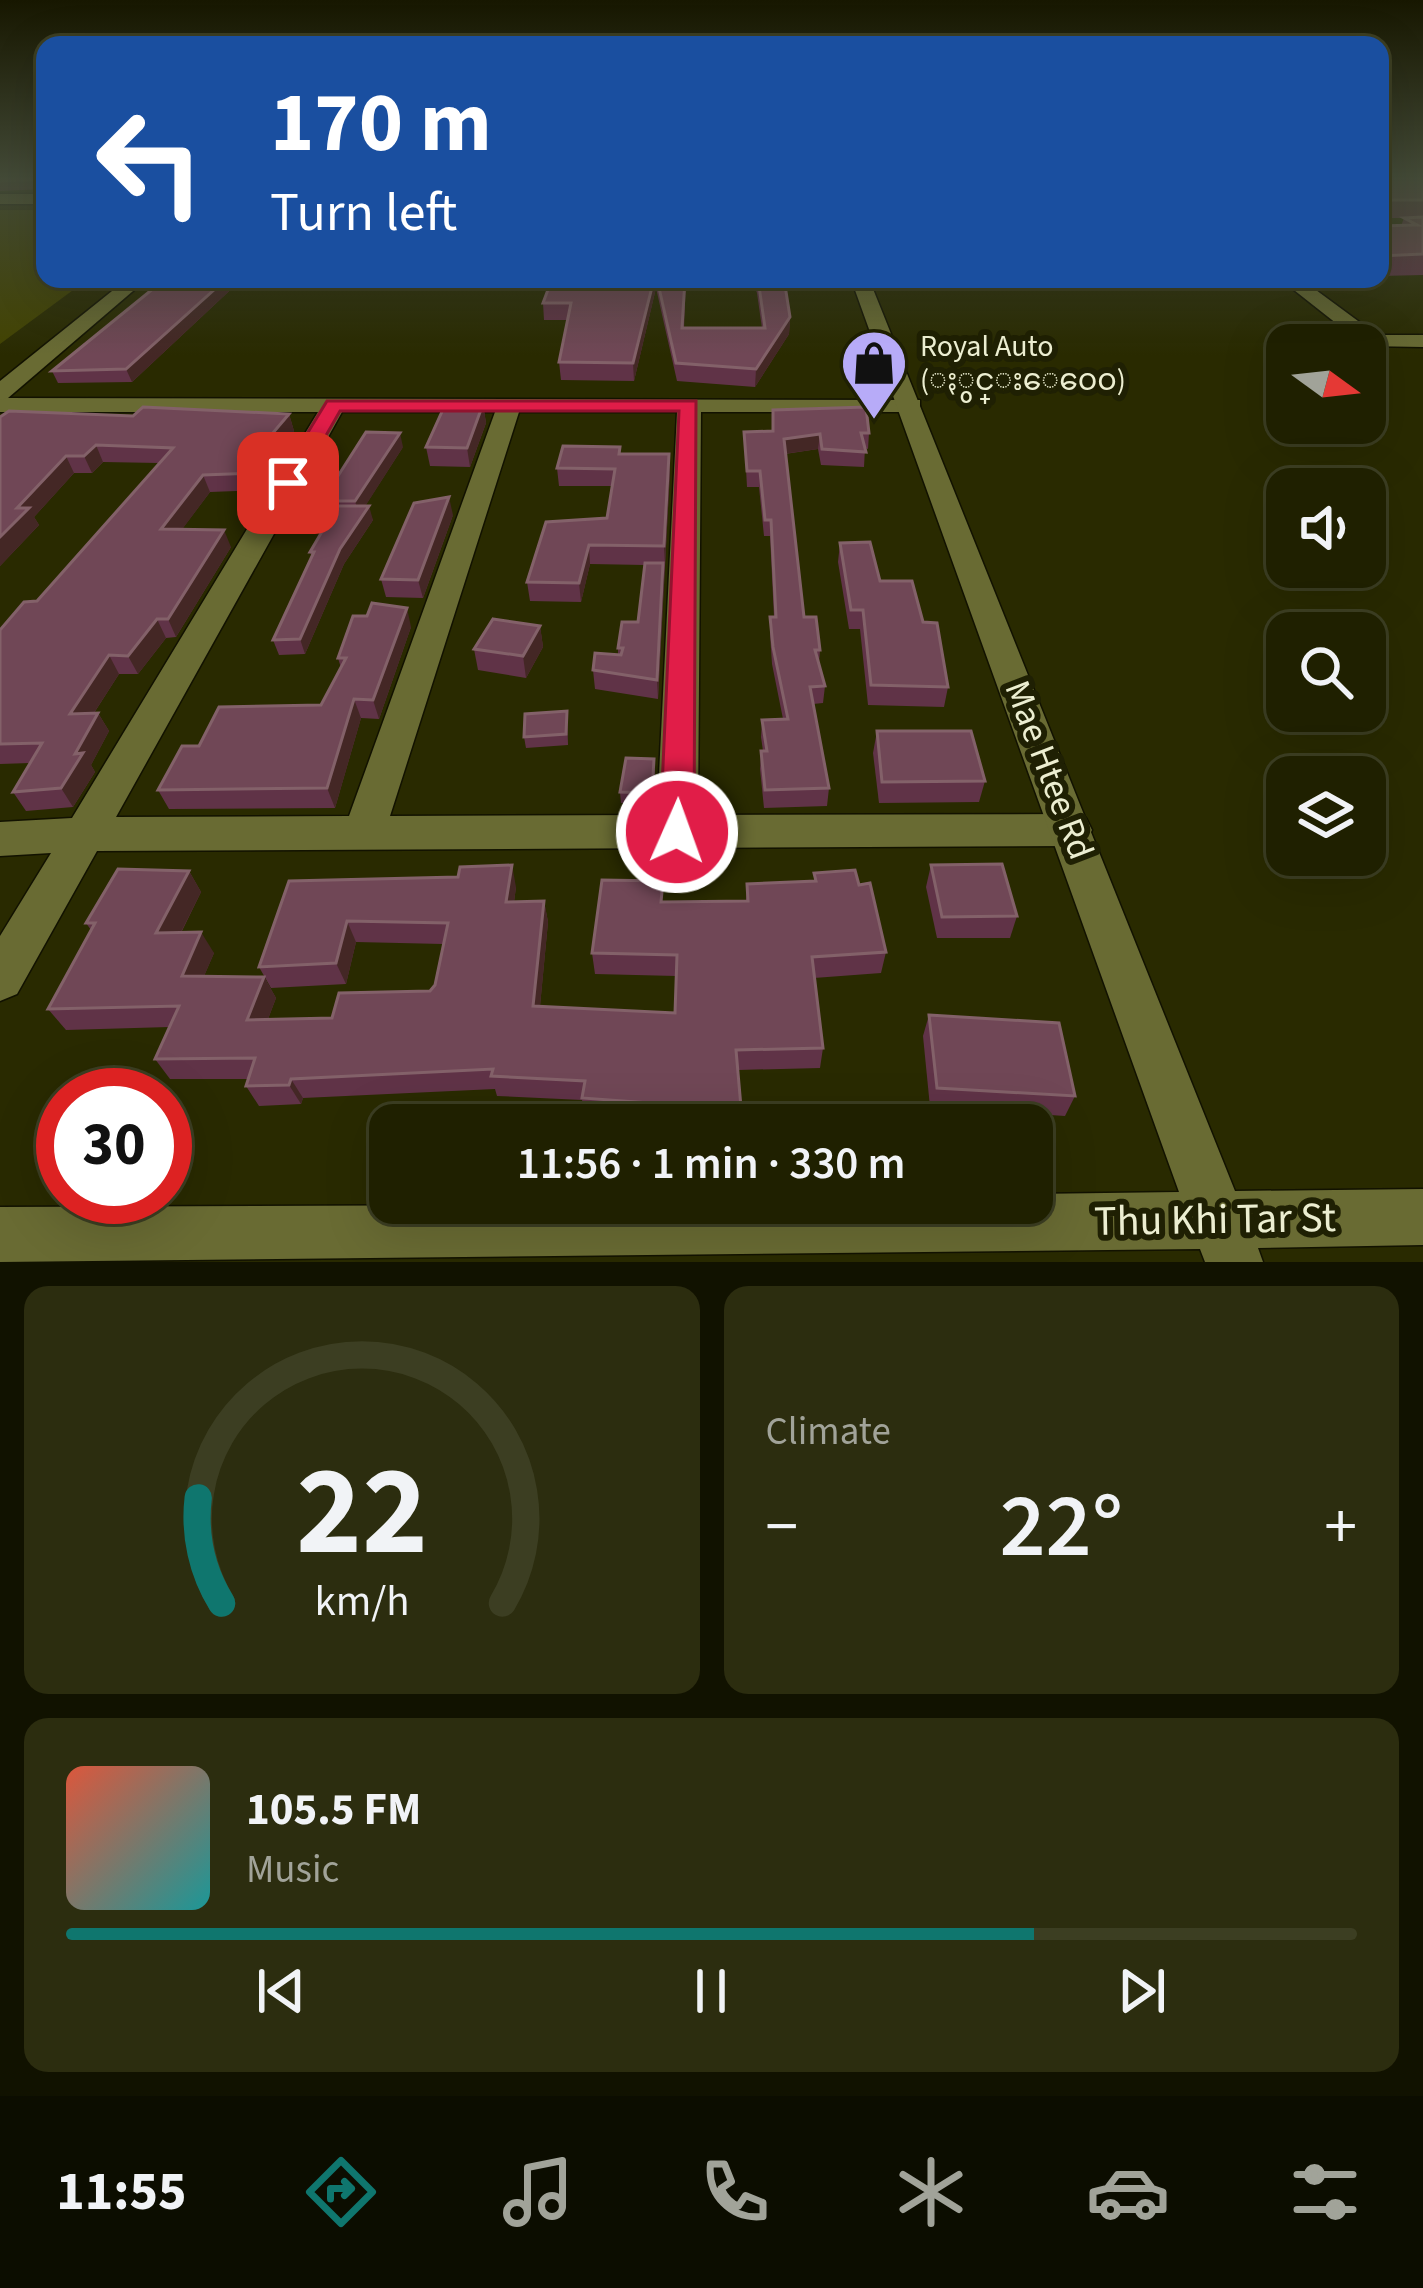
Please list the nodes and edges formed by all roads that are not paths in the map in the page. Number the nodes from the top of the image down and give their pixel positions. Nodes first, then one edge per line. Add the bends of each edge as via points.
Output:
1 (127, 288) edge
2 (864, 288) edge
3 (1301, 288) edge
4 (1423, 341) edge
5 (0, 393) edge
6 (0, 405) edge
7 (334, 405) junction
8 (509, 405) junction
9 (689, 405) junction
10 (912, 405) junction
11 (1071, 830) junction
12 (677, 832) junction
13 (364, 833) junction
14 (84, 834) junction
15 (0, 839) edge
16 (0, 979) edge
17 (1423, 1217) edge
18 (0, 1236) edge
19 (1226, 1241) edge

1 - 5 street
2 - 10 street, Mae Htee Rd
3 - 4 street via 1372,341
6 - 7 street
7 - 8 street
7 - 14 street
8 - 9 street
8 - 13 street
9 - 10 street
9 - 12 street
10 - 11 street, Mae Htee Rd
11 - 12 street
11 - 19 street, Mae Htee Rd
12 - 13 street
13 - 14 street
14 - 15 street
14 - 16 street
17 - 19 street, Thu Khi Tar St
18 - 19 street, Thu Khi Tar St

